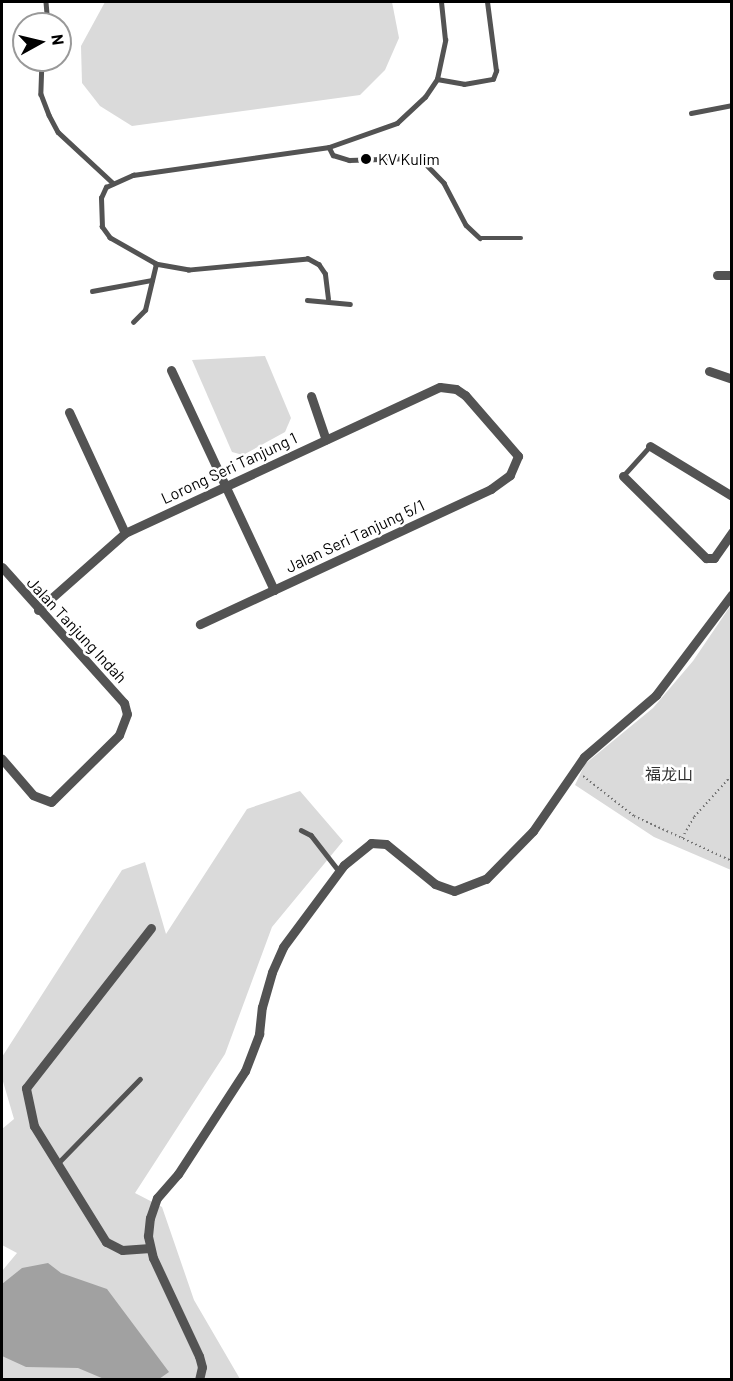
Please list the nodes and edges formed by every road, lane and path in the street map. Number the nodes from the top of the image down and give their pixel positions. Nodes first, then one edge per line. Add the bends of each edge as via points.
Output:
1 (441, 2) edge
2 (487, 2) edge
3 (42, 72) edge
4 (437, 79) junction
5 (732, 105) edge
6 (692, 113) dead end
7 (329, 147) junction
8 (113, 183) junction
9 (521, 238) dead end
10 (156, 264) junction
11 (717, 275) dead end
12 (732, 275) edge
13 (152, 280) junction
14 (92, 291) dead end
15 (328, 298) junction
16 (308, 300) dead end
17 (350, 303) dead end
18 (133, 322) dead end
19 (171, 370) dead end
20 (708, 371) dead end
21 (732, 379) edge
22 (311, 396) dead end
23 (69, 412) dead end
24 (326, 440) junction
25 (650, 446) joint
26 (517, 466) joint
27 (623, 476) joint
28 (225, 487) junction
29 (732, 496) edge
30 (732, 532) edge
31 (125, 533) junction
32 (2, 567) edge
33 (274, 590) junction
34 (732, 594) edge
35 (38, 610) junction
36 (200, 624) dead end
37 (2, 759) edge
38 (575, 768) junction
39 (732, 775) edge
40 (301, 830) dead end
41 (682, 838) junction
42 (732, 861) edge
43 (339, 872) junction
44 (151, 928) dead end
45 (140, 1079) dead end
46 (57, 1164) junction
47 (150, 1248) junction
48 (199, 1380) edge

1 - 4 lane via 445,40
2 - 4 lane via 496,71 493,79 464,84
3 - 8 lane via 41,94 58,132
4 - 7 lane via 425,97 397,123
5 - 6 lane
7 - 8 lane via 133,175
7 - 9 lane via 333,155 349,160 412,158 424,162 444,183 466,225 480,238
8 - 10 lane via 101,198 102,227 110,238
10 - 13 lane
10 - 15 lane via 189,270 308,259 325,274
11 - 12 street
13 - 14 lane
13 - 18 lane via 145,310
15 - 16 lane
15 - 17 lane
19 - 28 street
20 - 21 street
22 - 24 street
23 - 31 street
24 - 26 street, Lorong Seri Tanjung 1 via 440,387 452,388 465,395 518,456
24 - 28 street, Lorong Seri Tanjung 1
25 - 27 lane
25 - 29 street
26 - 33 street, Jalan Seri Tanjung 5/1 via 491,489
27 - 30 street via 706,558 714,558
28 - 31 street, Lorong Seri Tanjung 1
28 - 33 street
31 - 35 street, Lorong Seri Tanjung 1
32 - 35 street, Jalan Tanjung Indah
33 - 36 street, Jalan Seri Tanjung 5/1
34 - 38 street via 656,695
35 - 37 street, Jalan Tanjung Indah via 124,703 127,714 119,735 51,802 33,795
38 - 41 path via 634,816
38 - 43 street via 533,831 503,865 469,888 454,891 435,884 386,844 371,843 357,851
39 - 41 path via 694,817
40 - 43 lane via 311,835
41 - 42 path
43 - 47 street via 283,947 272,972 259,1034 245,1071 178,1174 157,1198 150,1218
44 - 46 street via 26,1088 34,1126
45 - 46 lane
46 - 47 street via 106,1242 122,1250
47 - 48 street via 199,1356

